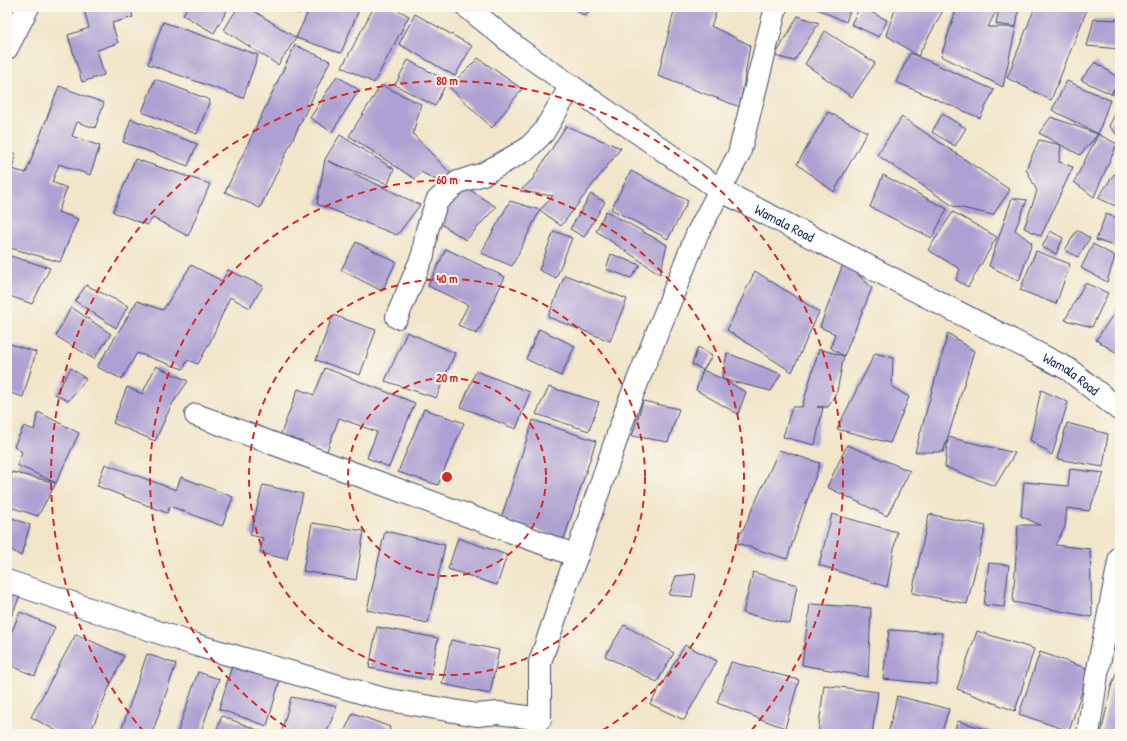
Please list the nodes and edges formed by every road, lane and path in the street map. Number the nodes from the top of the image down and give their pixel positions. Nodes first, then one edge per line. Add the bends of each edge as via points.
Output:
1 (28, 7) edge
2 (467, 7) edge
3 (776, 7) edge
4 (7, 48) edge
5 (571, 86) junction
6 (720, 190) junction
7 (396, 318) dead end
8 (1120, 410) edge
9 (196, 415) dead end
10 (577, 556) junction
11 (1120, 557) edge
12 (7, 581) edge
13 (543, 727) edge
14 (1088, 734) edge

1 - 4 street
2 - 5 street, Wamala Road via 521,51
3 - 6 street via 739,154
5 - 6 street, Wamala Road
5 - 7 street via 543,133 527,149 483,174 458,182 437,201 427,230 423,255
6 - 8 street, Wamala Road via 1068,369
6 - 10 street via 698,232 628,405
9 - 10 street
10 - 13 street via 540,662
11 - 14 street
12 - 13 street via 196,645 384,699 477,715 498,713

